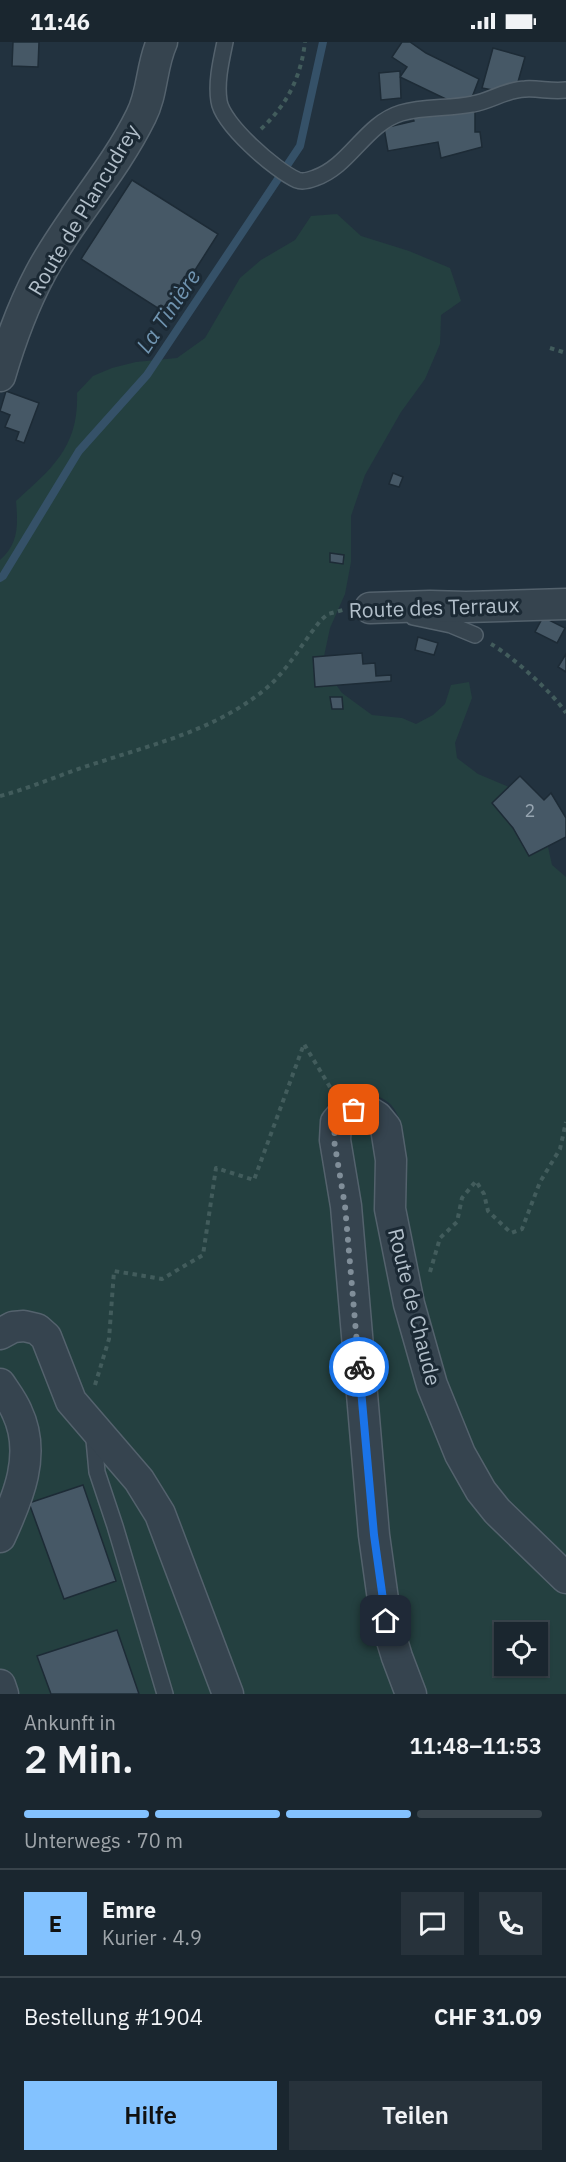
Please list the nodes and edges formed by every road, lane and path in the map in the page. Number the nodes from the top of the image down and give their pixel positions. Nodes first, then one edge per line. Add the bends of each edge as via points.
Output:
1 (162, 42) edge
2 (225, 42) edge
3 (305, 42) edge
4 (566, 90) edge
5 (248, 141) junction
6 (550, 348) dead end
7 (566, 353) edge
8 (0, 376) edge
9 (566, 604) edge
10 (403, 607) junction
11 (370, 608) joint
12 (475, 635) joint
13 (566, 713) edge
14 (0, 796) edge
15 (345, 1114) junction
16 (566, 1122) edge
17 (409, 1304) junction
18 (0, 1334) edge
19 (0, 1384) edge
20 (89, 1422) junction
21 (0, 1537) edge
22 (566, 1578) edge
23 (0, 1685) edge
24 (3, 1694) edge
25 (165, 1694) edge
26 (228, 1694) edge
27 (411, 1694) edge

1 - 8 street, Route de Plancudrey via 141,117 40,274
2 - 5 lane via 219,102 233,128
3 - 5 path via 293,89 278,114
4 - 5 lane via 523,89 470,105 398,114 376,126 329,171 314,179 297,180
6 - 7 path
9 - 10 street, Route des Terraux
10 - 11 street, Route des Terraux
10 - 12 lane via 409,615
11 - 14 path, Route des Terraux via 328,614 264,690 210,723 181,737
12 - 13 path via 502,650
15 - 17 street, Route de Chaude via 354,1110 369,1112 386,1128 391,1160 390,1209
15 - 20 path via 304,1044 254,1180 216,1168 203,1256 162,1279 114,1271 108,1339
15 - 27 street via 336,1122 334,1140 349,1241 381,1595
16 - 17 path via 560,1149 540,1182 522,1229 511,1233 488,1211 476,1181 462,1198 457,1222 441,1238 423,1296
17 - 22 street, Route de Chaude via 432,1385 469,1471 497,1510
18 - 20 street via 19,1326 42,1333 71,1401
19 - 21 street via 17,1410 26,1445 20,1490
20 - 25 lane via 97,1472
20 - 26 street via 139,1480 160,1514
23 - 24 street

